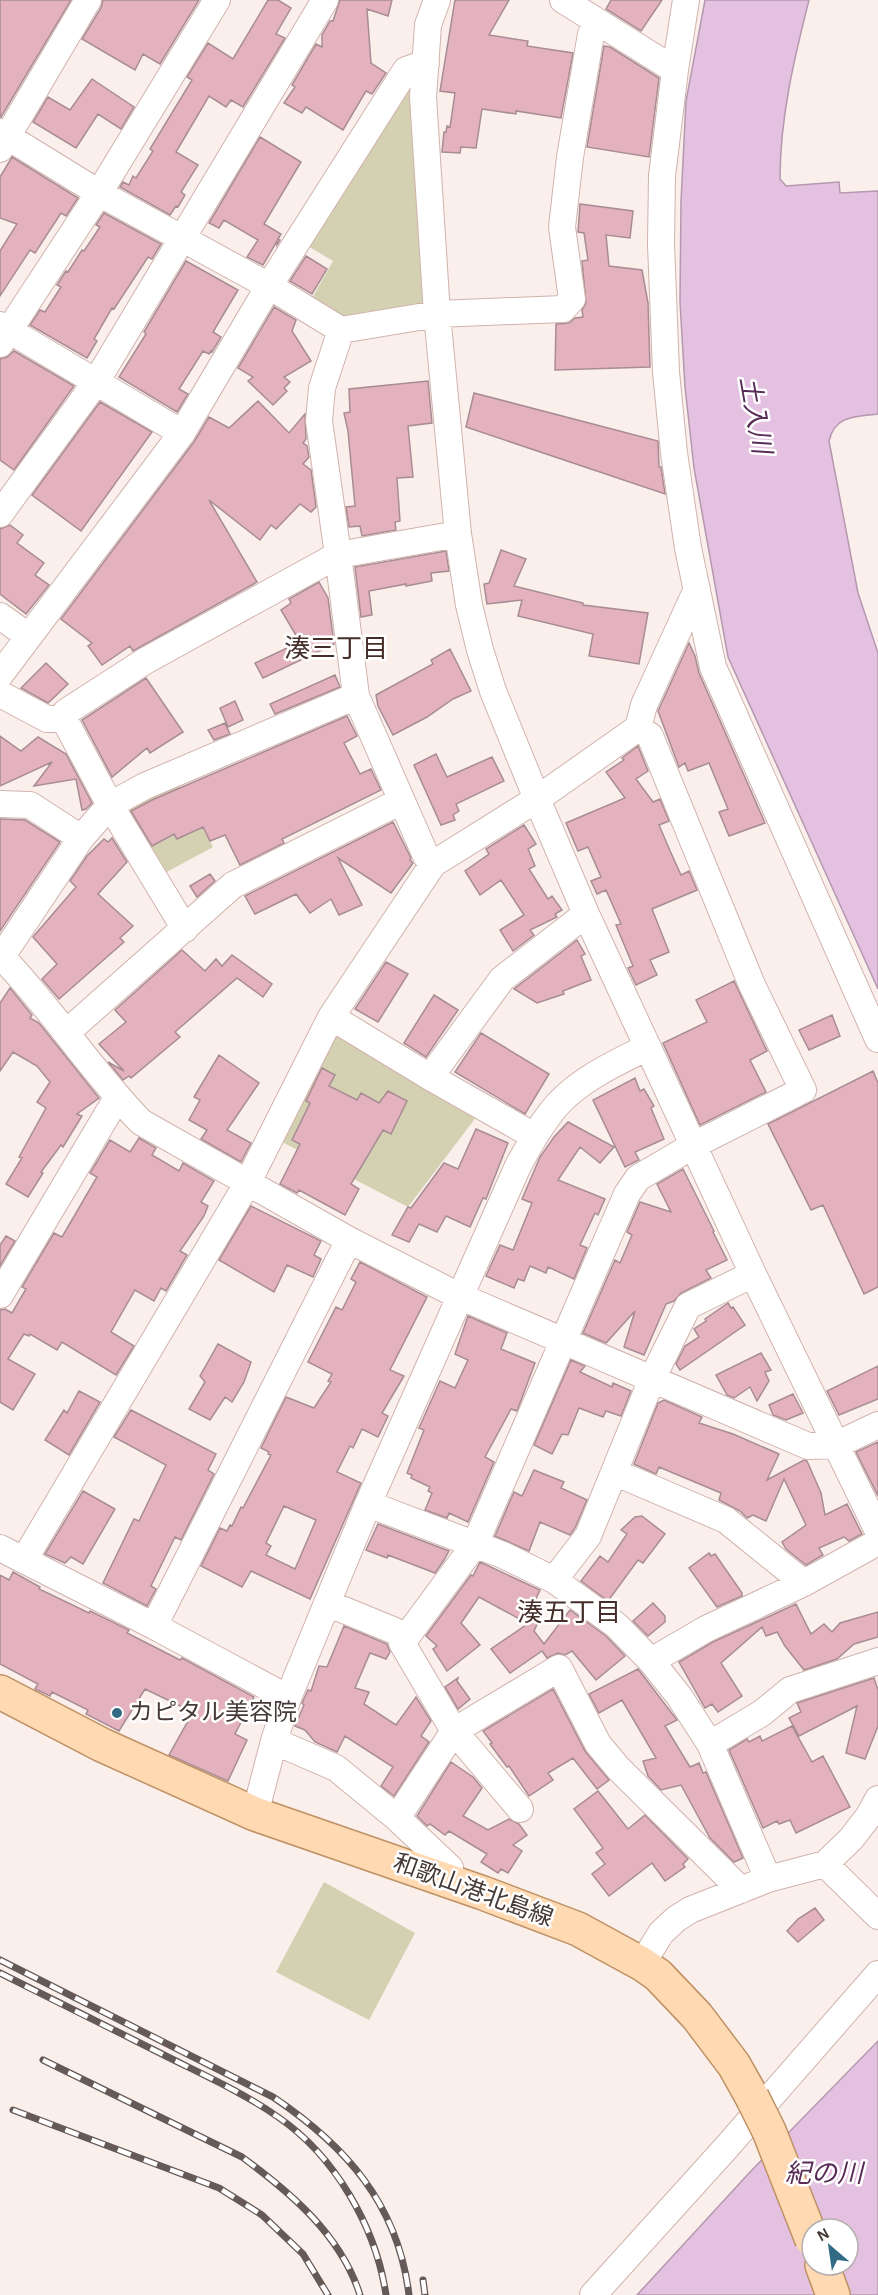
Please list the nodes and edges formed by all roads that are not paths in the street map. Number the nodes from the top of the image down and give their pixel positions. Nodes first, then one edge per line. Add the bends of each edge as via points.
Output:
1 (88, 0) edge
2 (218, 0) edge
3 (325, 0) edge
4 (437, 0) edge
5 (563, 0) edge
6 (686, 0) edge
7 (596, 21) junction
8 (426, 63) junction
9 (675, 70) junction
10 (2, 140) edge
11 (99, 193) junction
12 (182, 239) junction
13 (269, 286) junction
14 (437, 314) junction
15 (341, 330) junction
16 (3, 333) edge
17 (96, 382) junction
18 (182, 433) junction
19 (0, 514) edge
20 (458, 534) junction
21 (338, 555) junction
22 (697, 589) junction
23 (0, 616) edge
24 (28, 636) junction
25 (0, 675) edge
26 (0, 694) edge
27 (356, 696) junction
28 (63, 719) junction
29 (638, 728) junction
30 (537, 799) junction
31 (401, 801) junction
32 (0, 804) edge
33 (110, 805) junction
34 (81, 838) junction
35 (434, 864) junction
36 (586, 914) junction
37 (185, 929) junction
38 (1, 957) edge
39 (331, 1017) junction
40 (66, 1033) junction
41 (878, 1039) edge
42 (648, 1047) junction
43 (430, 1077) junction
44 (117, 1098) junction
45 (534, 1136) junction
46 (694, 1145) junction
47 (247, 1184) junction
48 (349, 1240) junction
49 (753, 1274) junction
50 (0, 1295) edge
51 (459, 1296) junction
52 (564, 1341) junction
53 (652, 1379) junction
54 (878, 1425) edge
55 (836, 1445) junction
56 (614, 1472) junction
57 (368, 1504) junction
58 (878, 1531) edge
59 (878, 1542) edge
60 (474, 1544) junction
61 (0, 1548) edge
62 (24, 1560) junction
63 (554, 1580) junction
64 (804, 1583) junction
65 (327, 1603) junction
66 (154, 1626) junction
67 (407, 1636) junction
68 (651, 1660) junction
69 (878, 1661) edge
70 (0, 1692) edge
71 (288, 1698) junction
72 (454, 1731) junction
73 (274, 1741) junction
74 (710, 1744) junction
75 (878, 1799) edge
76 (520, 1809) dead end
77 (255, 1814) junction
78 (397, 1818) junction
79 (825, 1864) junction
80 (768, 1879) junction
81 (451, 1882) junction
82 (741, 1890) junction
83 (878, 1916) edge
84 (642, 1964) junction
85 (878, 1974) edge
86 (803, 2217) edge
87 (826, 2277) edge
88 (593, 2295) edge
89 (833, 2295) edge

1 - 10 street
2 - 11 street
3 - 12 street
4 - 8 street via 428,25
5 - 7 street
6 - 9 street
7 - 9 street
7 - 14 street via 570,157 562,227 572,299 563,309
8 - 13 street via 406,70
8 - 14 street via 423,97
9 - 22 street via 662,176 661,244 674,453
10 - 11 street
11 - 12 street
11 - 16 street
12 - 13 street
12 - 17 street
13 - 15 street
13 - 18 street
14 - 15 street
14 - 20 street
15 - 21 street via 322,388 319,421
16 - 17 street
17 - 18 street
17 - 19 street
18 - 24 street
20 - 21 street
20 - 30 street via 480,650
21 - 27 street
21 - 28 street via 145,661 66,712
22 - 29 street via 644,705
22 - 41 street via 712,667
23 - 24 street
24 - 25 street
26 - 28 street via 47,719
27 - 31 street
27 - 33 street via 145,786
28 - 33 street
29 - 30 street
29 - 46 street via 650,736 752,985 804,1090
30 - 35 street
30 - 36 street
31 - 35 street via 426,856
31 - 37 street via 233,885
32 - 34 street via 30,804
33 - 34 street
33 - 37 street
34 - 38 street
35 - 39 street
36 - 42 street
36 - 43 street via 502,979
37 - 40 street
38 - 40 street
39 - 43 street
39 - 47 street
40 - 44 street
42 - 45 street via 583,1084 559,1103
42 - 46 street
43 - 45 street
44 - 47 street via 141,1122
44 - 50 street
45 - 51 street
46 - 49 street
46 - 52 street via 638,1178 627,1194
47 - 48 street
47 - 62 street
48 - 51 street
48 - 66 street
49 - 53 street via 688,1306
49 - 55 street
51 - 52 street
51 - 57 street
52 - 53 street
52 - 60 street
53 - 55 street via 808,1446
53 - 56 street
54 - 55 street
55 - 58 street
56 - 63 street via 588,1536
56 - 64 street via 726,1520
57 - 60 street
57 - 65 street
59 - 64 street
60 - 63 street
60 - 67 street
61 - 62 street
62 - 66 street
63 - 68 street via 616,1624
64 - 68 street
65 - 67 street
65 - 71 street
66 - 71 street
67 - 72 street via 402,1643
68 - 74 street
69 - 74 street via 790,1690 762,1713
70 - 77 main road, 和歌山港北島線 via 102,1745
71 - 73 street
72 - 76 street
72 - 78 street
72 - 82 street via 559,1668 598,1744
73 - 77 street
73 - 78 street via 336,1768
74 - 80 street
75 - 79 street via 868,1817
77 - 81 main road, 和歌山港北島線
78 - 81 street via 450,1868
79 - 80 street
79 - 83 street
80 - 82 street
81 - 84 main road, 和歌山港北島線 via 578,1929
82 - 84 street via 676,1919
84 - 86 main road, 和歌山港北島線, bridge via 697,2016 734,2065 769,2131
85 - 88 street
87 - 89 main road

